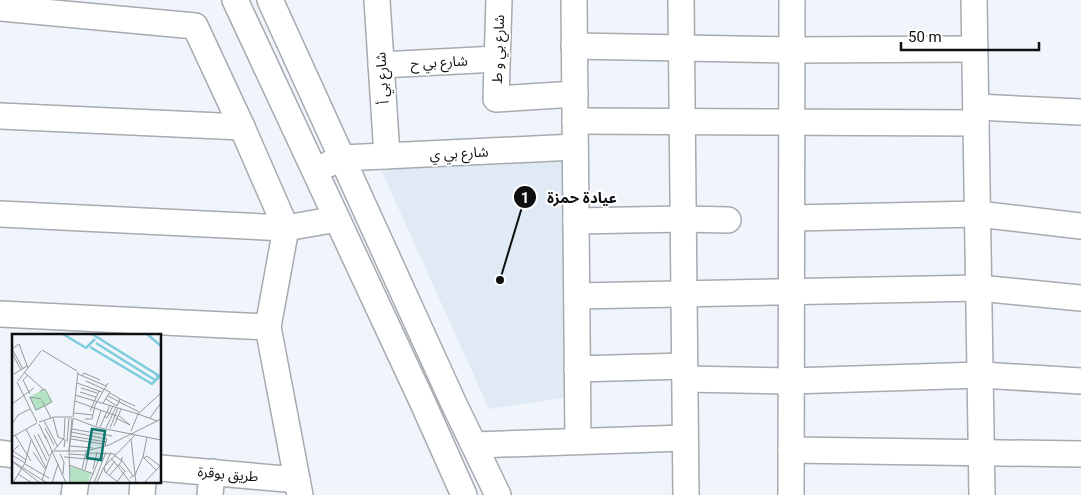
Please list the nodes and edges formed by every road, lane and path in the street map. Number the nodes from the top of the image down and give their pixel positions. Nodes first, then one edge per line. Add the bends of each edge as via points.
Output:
1 (234, 0) edge
2 (270, 0) edge
3 (377, 0) edge
4 (499, 0) edge
5 (574, 0) edge
6 (681, 0) edge
7 (792, 0) edge
8 (974, 0) edge
9 (0, 8) edge
10 (574, 46) junction
11 (681, 49) junction
12 (975, 49) junction
13 (792, 50) junction
14 (498, 59) junction
15 (381, 65) junction
16 (575, 94) junction
17 (1081, 112) edge
18 (976, 115) junction
19 (0, 116) edge
20 (575, 121) junction
21 (682, 122) junction
22 (792, 123) junction
23 (242, 127) junction
24 (575, 147) junction
25 (387, 156) junction
26 (342, 158) junction
27 (314, 170) junction
28 (0, 214) edge
29 (978, 214) junction
30 (337, 218) junction
31 (792, 218) junction
32 (683, 219) junction
33 (728, 220) dead end
34 (576, 221) junction
35 (1081, 226) edge
36 (286, 228) junction
37 (979, 288) junction
38 (792, 291) junction
39 (684, 294) junction
40 (577, 296) junction
41 (1081, 298) edge
42 (0, 314) edge
43 (87, 327) edge
44 (268, 328) junction
45 (157, 329) edge
46 (577, 369) junction
47 (684, 373) junction
48 (981, 375) junction
49 (791, 381) junction
50 (1081, 381) edge
51 (685, 438) junction
52 (578, 442) junction
53 (474, 445) junction
54 (791, 450) junction
55 (982, 452) junction
56 (1081, 454) edge
57 (161, 468) edge
58 (76, 482) edge
59 (143, 482) edge
60 (211, 484) edge
61 (298, 487) edge
62 (74, 495) edge
63 (142, 495) edge
64 (464, 495) edge
65 (498, 495) edge
66 (686, 495) edge
67 (791, 495) edge
68 (982, 495) edge

1 - 27 street
2 - 26 street
3 - 15 street, شارع بي أ
4 - 14 street, شارع بي و ط
5 - 10 street
6 - 11 street
7 - 13 street
8 - 12 street
9 - 23 street via 195,26
10 - 11 street
10 - 16 street
11 - 13 street
11 - 21 street
12 - 13 street
12 - 18 street
13 - 22 street
14 - 15 street, شارع بي ح
14 - 16 street, شارع بي و ط via 496,99
15 - 25 street, شارع بي أ
16 - 20 street
17 - 18 street
18 - 22 street
18 - 29 street
19 - 23 street
20 - 21 street
20 - 24 street
21 - 22 street
21 - 32 street
22 - 31 street
23 - 36 street
24 - 25 street, شارع بي ي
24 - 34 street
25 - 26 street, شارع بي ي
26 - 27 street
26 - 53 street
27 - 30 street
28 - 36 street
29 - 31 street
29 - 35 street
29 - 37 street
30 - 36 street
30 - 64 street
31 - 38 street
32 - 33 street
32 - 34 street
32 - 39 street
34 - 40 street
36 - 44 street
37 - 38 street
37 - 41 street
37 - 48 street
38 - 39 street
38 - 49 street
39 - 40 street
39 - 47 street
40 - 46 street
42 - 43 street
43 - 45 street
44 - 45 street
44 - 61 street
46 - 47 street
46 - 52 street
47 - 49 street
47 - 51 street
48 - 49 street
48 - 50 street
48 - 55 street
49 - 54 street
51 - 52 street
51 - 66 street
52 - 53 street
53 - 65 street
54 - 55 street
54 - 67 street
55 - 56 street
55 - 68 street
57 - 60 street, طريق بوقرة
58 - 62 street
59 - 63 street
60 - 61 street, طريق بوقرة

